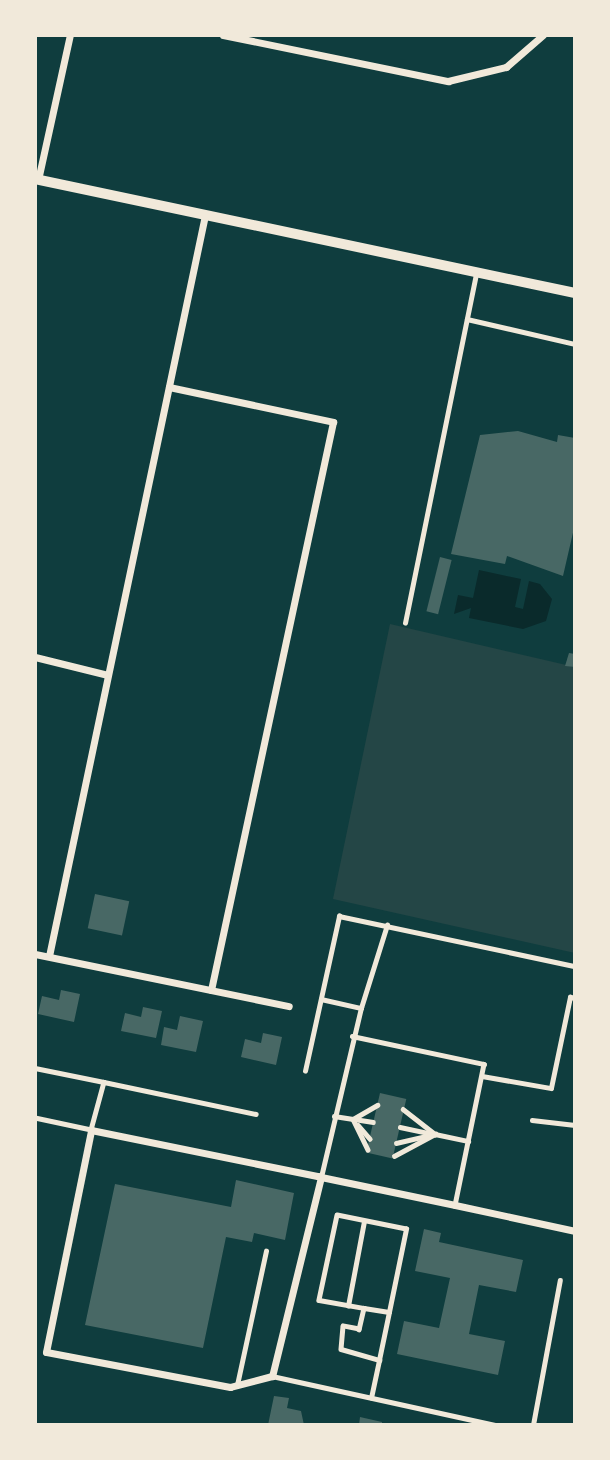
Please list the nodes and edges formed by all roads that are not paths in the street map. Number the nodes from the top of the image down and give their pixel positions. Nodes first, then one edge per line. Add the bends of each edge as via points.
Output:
1 (70, 35) edge
2 (223, 35) edge
3 (543, 35) edge
4 (37, 179) edge
5 (205, 215) junction
6 (476, 272) junction
7 (575, 293) edge
8 (467, 319) junction
9 (575, 344) edge
10 (169, 387) junction
11 (405, 623) dead end
12 (35, 657) edge
13 (108, 675) junction
14 (387, 925) junction
15 (35, 954) edge
16 (49, 956) junction
17 (575, 967) edge
18 (211, 990) junction
19 (575, 998) edge
20 (321, 999) junction
21 (289, 1006) dead end
22 (361, 1008) junction
23 (352, 1036) junction
24 (35, 1068) edge
25 (304, 1070) dead end
26 (482, 1076) junction
27 (104, 1082) junction
28 (377, 1105) dead end
29 (403, 1109) dead end
30 (256, 1114) dead end
31 (334, 1116) junction
32 (35, 1118) edge
33 (353, 1119) junction
34 (532, 1120) dead end
35 (373, 1122) dead end
36 (575, 1125) edge
37 (400, 1127) dead end
38 (91, 1130) junction
39 (435, 1134) junction
40 (370, 1139) dead end
41 (468, 1141) junction
42 (396, 1143) dead end
43 (368, 1150) dead end
44 (394, 1156) dead end
45 (321, 1177) junction
46 (455, 1205) junction
47 (364, 1221) junction
48 (575, 1231) edge
49 (266, 1251) dead end
50 (560, 1280) dead end
51 (348, 1306) junction
52 (364, 1308) junction
53 (388, 1312) junction
54 (379, 1360) junction
55 (272, 1376) junction
56 (237, 1385) junction
57 (371, 1398) junction
58 (495, 1425) edge
59 (533, 1425) edge

1 - 4 street
2 - 3 street via 448,81 506,67
4 - 5 street
5 - 6 street
5 - 10 street
6 - 7 street
6 - 8 lane
8 - 9 lane
8 - 11 lane
10 - 13 street
10 - 18 street via 333,422
12 - 13 street
13 - 16 street
14 - 17 lane
14 - 20 lane via 339,916
14 - 22 lane
15 - 16 street
16 - 18 street
18 - 21 street
19 - 26 lane via 570,997 551,1088
20 - 22 lane
20 - 25 lane
22 - 23 lane
23 - 26 lane via 484,1064
23 - 31 lane
24 - 27 lane
26 - 41 lane
27 - 30 lane
27 - 38 lane
28 - 33 lane
29 - 39 lane
31 - 33 lane
31 - 45 lane
32 - 38 lane
33 - 35 lane
33 - 40 lane
33 - 43 lane
34 - 36 lane
37 - 39 lane
38 - 45 street
38 - 56 street via 46,1352
39 - 41 lane
39 - 42 lane
39 - 44 lane
41 - 46 lane
45 - 46 street
45 - 55 street
46 - 48 street
47 - 51 lane
47 - 51 lane via 337,1215 319,1300
47 - 53 lane via 406,1229
49 - 56 lane
50 - 59 lane
51 - 52 lane
52 - 53 lane
52 - 54 lane via 359,1329 344,1326 341,1349
53 - 54 lane
54 - 57 lane
55 - 56 street
55 - 57 lane
57 - 58 lane

